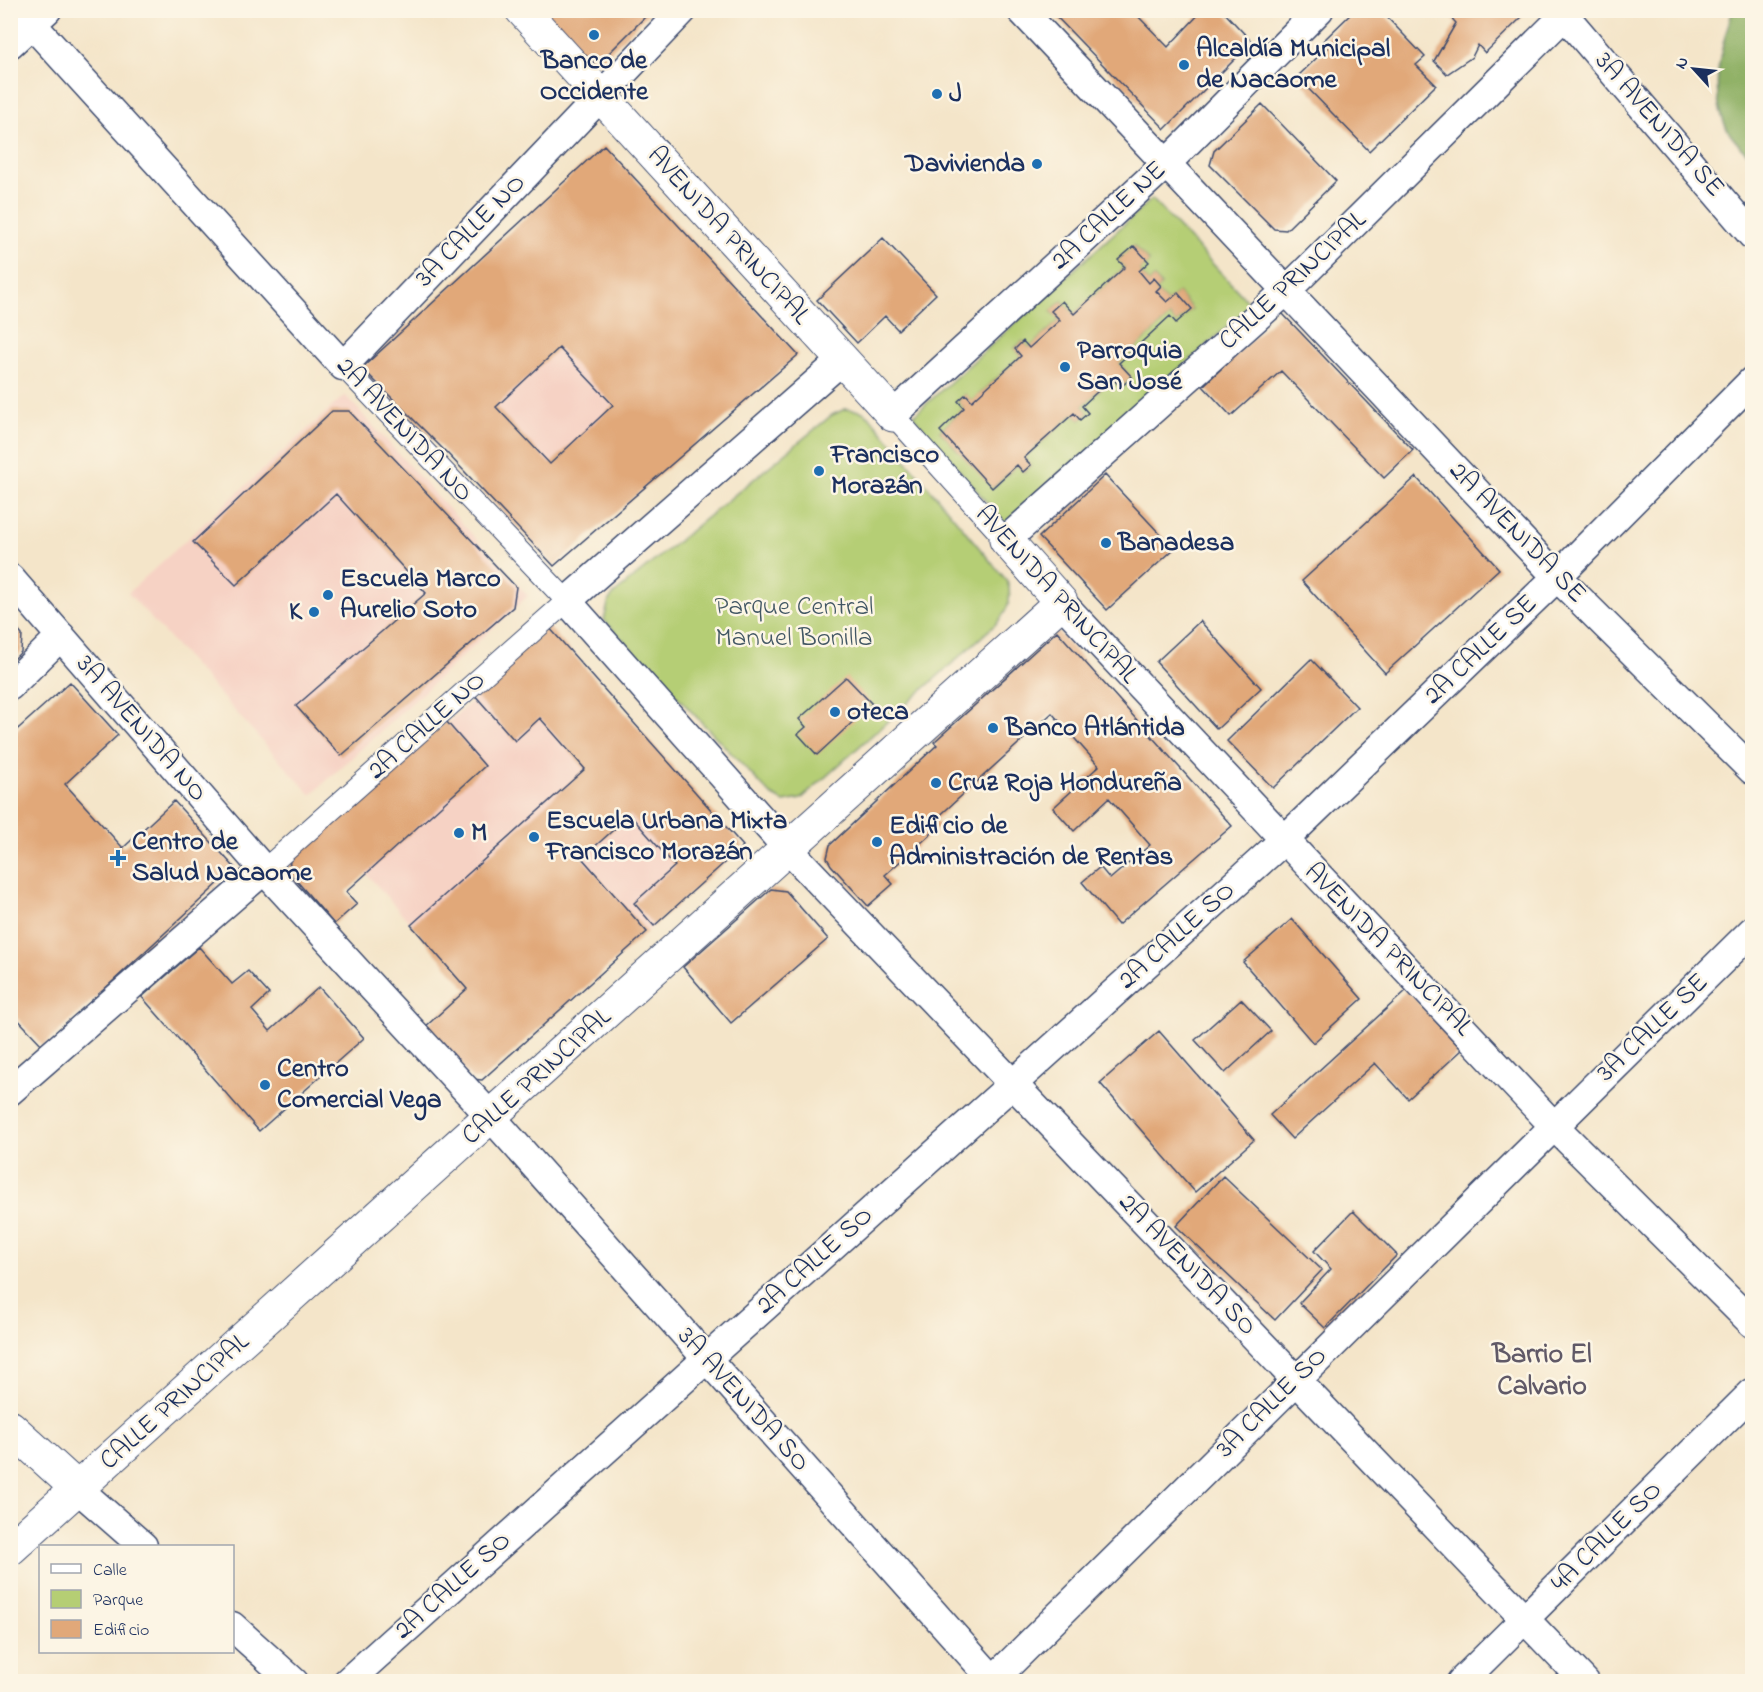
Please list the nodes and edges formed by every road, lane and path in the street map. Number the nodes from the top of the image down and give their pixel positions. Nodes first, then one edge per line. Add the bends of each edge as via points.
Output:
1 (522, 10) edge
2 (683, 10) edge
3 (1021, 10) edge
4 (1319, 10) edge
5 (1565, 12) edge
6 (33, 15) edge
7 (10, 44) edge
8 (600, 96) junction
9 (1166, 164) junction
10 (1752, 235) edge
11 (1285, 292) junction
12 (842, 360) junction
13 (343, 366) junction
14 (1752, 381) edge
15 (893, 415) junction
16 (1006, 540) junction
17 (1557, 577) junction
18 (10, 578) edge
19 (567, 602) junction
20 (1060, 602) junction
21 (61, 636) junction
22 (10, 686) edge
23 (1752, 770) edge
24 (1283, 841) junction
25 (788, 849) junction
26 (264, 870) junction
27 (1752, 931) edge
28 (1013, 1083) junction
29 (10, 1091) edge
30 (492, 1118) junction
31 (1553, 1125) junction
32 (1752, 1323) edge
33 (706, 1358) junction
34 (1296, 1379) junction
35 (1752, 1393) edge
36 (10, 1427) edge
37 (78, 1489) junction
38 (142, 1545) edge
39 (10, 1549) edge
40 (1525, 1618) junction
41 (234, 1628) edge
42 (993, 1681) edge
43 (294, 1682) edge
44 (347, 1682) edge
45 (1461, 1682) edge
46 (1585, 1682) edge

1 - 8 street, AVENIDA PRINCIPAL
2 - 8 street, 3A CALLE NO
3 - 9 street, 2A AVENIDA SE
4 - 9 street, 2A CALLE NE
5 - 10 street, 3A AVENIDA SE
5 - 11 street, CALLE PRINCIPAL
6 - 7 street
6 - 13 street, 2A AVENIDA NO
8 - 12 street, AVENIDA PRINCIPAL
8 - 13 street, 3A CALLE NO
9 - 11 street, 2A AVENIDA SE
9 - 15 street, 2A CALLE NE
11 - 16 street, CALLE PRINCIPAL
11 - 17 street, 2A AVENIDA SE
12 - 15 street, AVENIDA PRINCIPAL
12 - 19 street, 2A CALLE NO
13 - 19 street, 2A AVENIDA NO
14 - 17 street, 2A CALLE SE
15 - 16 street, AVENIDA PRINCIPAL
16 - 20 street, AVENIDA PRINCIPAL
17 - 23 street, 2A AVENIDA SE
17 - 24 street, 2A CALLE SE
18 - 21 street, 3A AVENIDA NO
19 - 25 street, 2A AVENIDA NO
19 - 26 street, 2A CALLE NO
20 - 24 street, AVENIDA PRINCIPAL
20 - 25 street, CALLE PRINCIPAL
21 - 22 street
21 - 26 street, 3A AVENIDA NO
24 - 28 street, 2A CALLE SO
24 - 31 street, AVENIDA PRINCIPAL
25 - 28 street, 2A AVENIDA SO
25 - 30 street, CALLE PRINCIPAL
26 - 29 street, 2A CALLE NO
26 - 30 street, 3A AVENIDA NO
27 - 31 street, 3A CALLE SE
28 - 33 street, 2A CALLE SO
28 - 34 street, 2A AVENIDA SO
30 - 33 street, 3A AVENIDA SO
30 - 37 street, CALLE PRINCIPAL
31 - 32 street, AVENIDA PRINCIPAL
31 - 34 street, 3A CALLE SO
33 - 42 street, 3A AVENIDA SO
33 - 44 street, 2A CALLE SO
34 - 40 street, 2A AVENIDA SO
34 - 42 street, 3A CALLE SO
35 - 40 street, 4A CALLE SO
36 - 37 street
37 - 38 street
37 - 39 street, CALLE PRINCIPAL
40 - 45 street, 4A CALLE SO
40 - 46 street, 2A AVENIDA SO
41 - 43 street

